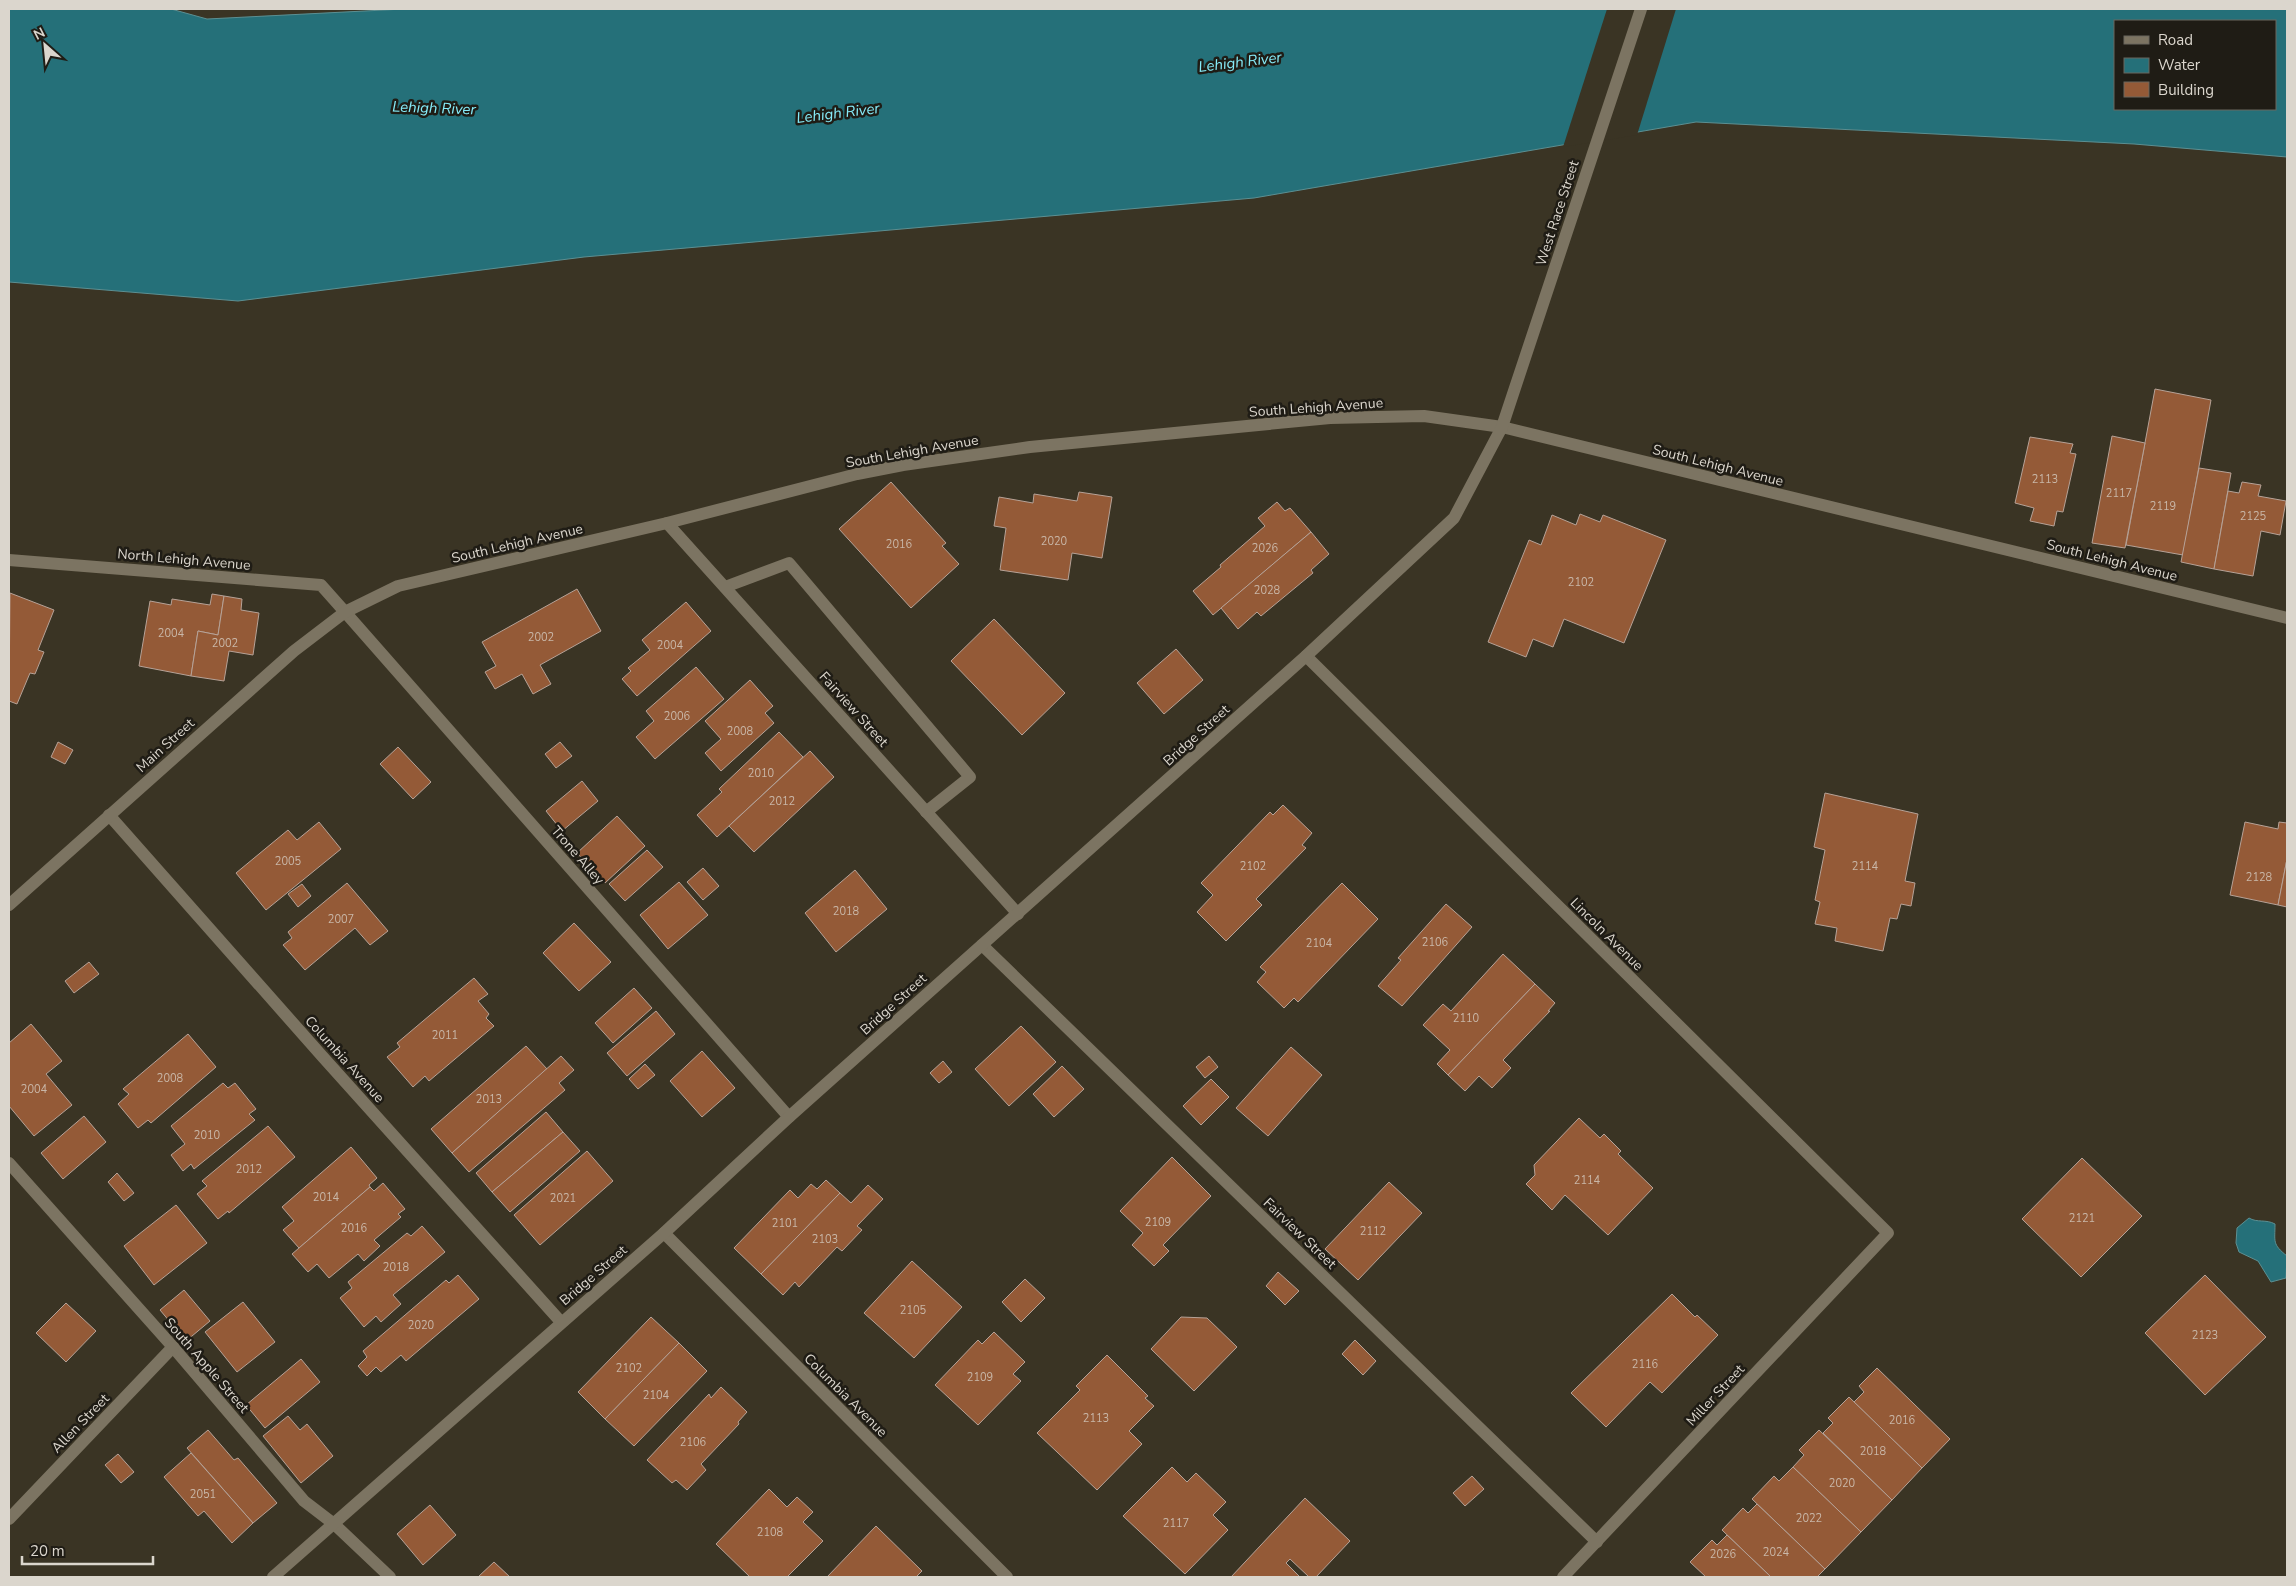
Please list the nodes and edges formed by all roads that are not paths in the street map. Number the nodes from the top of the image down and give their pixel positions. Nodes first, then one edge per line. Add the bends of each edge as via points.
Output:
1 (1642, 9) edge
2 (1502, 427) junction
3 (667, 523) junction
4 (9, 560) edge
5 (725, 587) junction
6 (346, 612) junction
7 (2287, 618) edge
8 (1306, 656) junction
9 (926, 812) junction
10 (109, 815) junction
11 (9, 905) edge
12 (1018, 914) junction
13 (982, 945) junction
14 (789, 1117) junction
15 (9, 1163) edge
16 (664, 1233) junction
17 (1888, 1233) joint
18 (561, 1322) junction
19 (172, 1347) junction
20 (9, 1519) edge
21 (334, 1524) junction
22 (1597, 1542) junction
23 (273, 1577) edge
24 (390, 1577) edge
25 (1007, 1577) edge
26 (1563, 1577) edge

1 - 2 street, West Race Street
2 - 3 street, South Lehigh Avenue via 1424,416 1330,418 1030,447 866,472
2 - 7 street, South Lehigh Avenue
2 - 8 street, Bridge Street via 1454,518
3 - 5 street, Fairview Street
3 - 6 street, South Lehigh Avenue via 398,586
4 - 6 street, North Lehigh Avenue via 321,585
5 - 9 street, Fairview Street
5 - 9 street via 789,564 970,777
6 - 10 street, Main Street via 294,651
6 - 14 street, Trone Alley
8 - 12 street, Bridge Street
8 - 17 street, Lincoln Avenue
9 - 12 street, Fairview Street
10 - 11 street, Main Street
10 - 18 street, Columbia Avenue
12 - 13 street, Bridge Street
13 - 14 street, Bridge Street
13 - 22 street, Fairview Street
14 - 16 street, Bridge Street
15 - 19 street, South Apple Street
16 - 18 street, Bridge Street
16 - 25 street, Columbia Avenue
17 - 22 street, Miller Street
18 - 21 street, Bridge Street
19 - 20 street, Allen Street
19 - 21 street, South Apple Street via 304,1501
21 - 23 street, Bridge Street
21 - 24 street, South Apple Street
22 - 26 street, Miller Street

